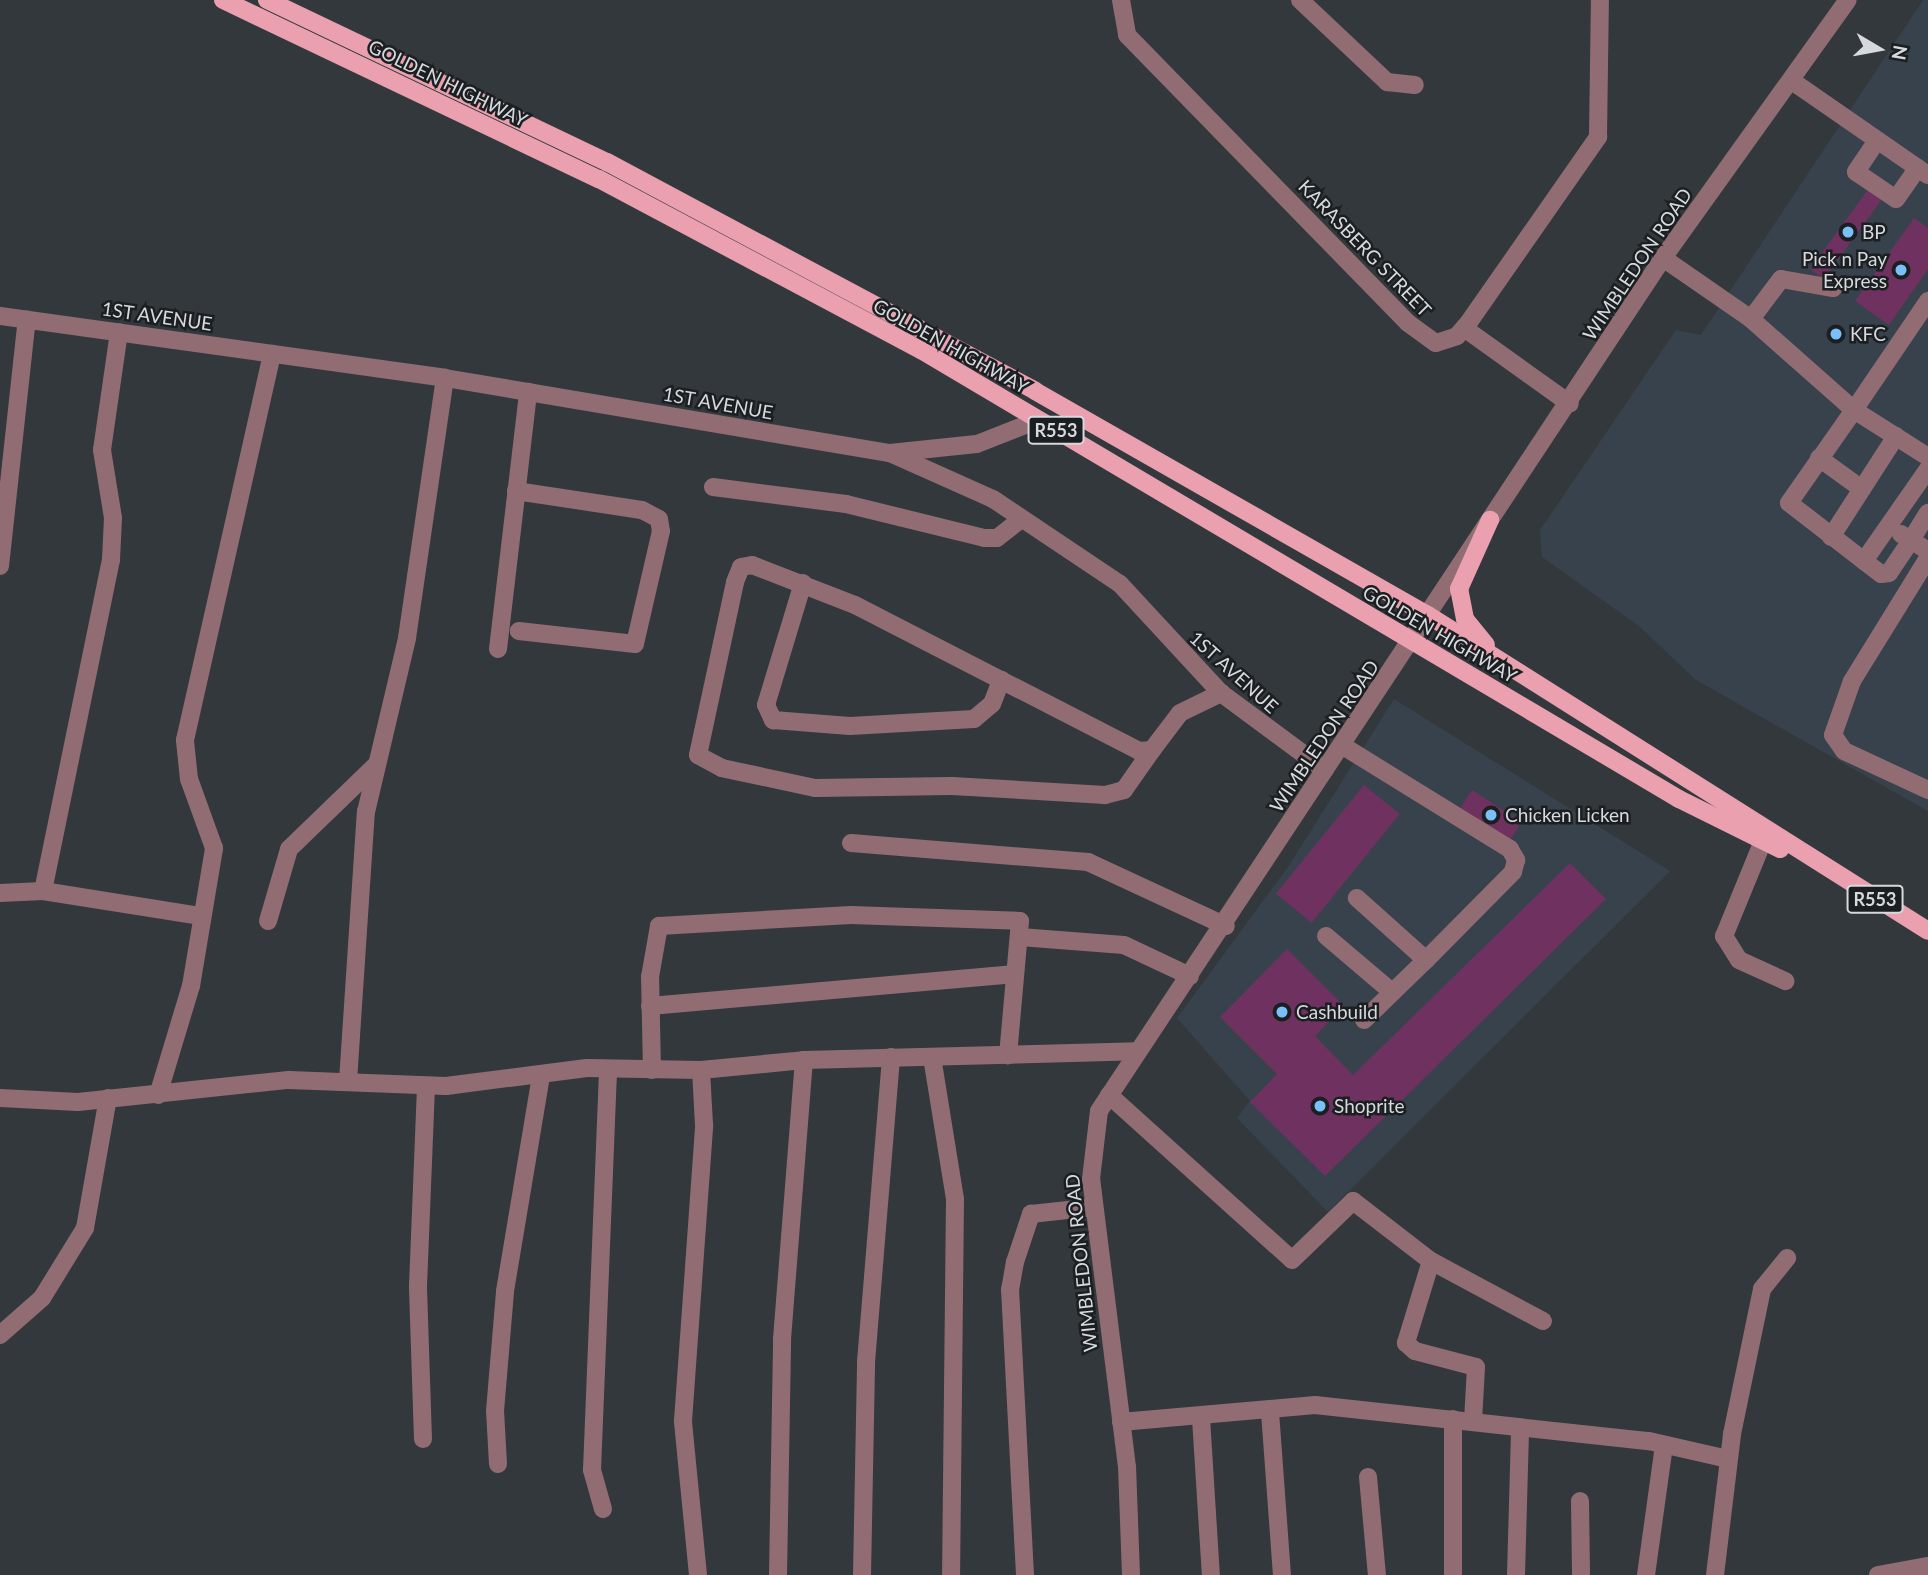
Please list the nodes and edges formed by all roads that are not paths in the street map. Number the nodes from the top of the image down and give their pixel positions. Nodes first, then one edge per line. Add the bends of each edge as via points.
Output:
1 (223, 0) edge
2 (267, 0) edge
3 (1121, 0) edge
4 (1300, 0) edge
5 (1600, 0) edge
6 (1848, 0) edge
7 (1792, 82) junction
8 (1415, 85) dead end
9 (1876, 142) junction
10 (1923, 172) edge
11 (1663, 258) junction
12 (1833, 288) dead end
13 (1928, 301) edge
14 (0, 316) edge
15 (27, 319) junction
16 (1751, 319) junction
17 (1464, 328) junction
18 (119, 332) junction
19 (272, 354) junction
20 (446, 378) junction
21 (528, 392) junction
22 (1570, 404) junction
23 (1854, 410) junction
24 (1038, 420) junction
25 (1896, 436) junction
26 (890, 453) junction
27 (1928, 457) edge
28 (1819, 458) junction
29 (1925, 481) edge
30 (713, 487) dead end
31 (1862, 489) junction
32 (516, 491) junction
33 (1928, 513) edge
34 (1490, 520) junction
35 (1018, 521) junction
36 (1889, 527) junction
37 (1831, 537) junction
38 (1911, 540) junction
39 (1928, 551) edge
40 (1928, 558) edge
41 (1864, 561) junction
42 (0, 566) edge
43 (803, 583) junction
44 (1428, 615) junction
45 (519, 631) dead end
46 (1413, 644) junction
47 (498, 649) dead end
48 (1496, 657) junction
49 (1001, 680) junction
50 (1221, 693) junction
51 (1343, 746) junction
52 (1152, 750) junction
53 (377, 764) junction
54 (1325, 770) junction
55 (1928, 790) edge
56 (1763, 841) junction
57 (851, 843) dead end
58 (1822, 868) junction
59 (43, 891) junction
60 (0, 893) edge
61 (1357, 898) dead end
62 (201, 916) junction
63 (268, 921) dead end
64 (1226, 926) junction
65 (1928, 931) edge
66 (1326, 936) dead end
67 (1020, 937) junction
68 (1426, 960) junction
69 (1013, 974) junction
70 (1190, 976) junction
71 (1785, 981) dead end
72 (1392, 992) junction
73 (650, 1006) junction
74 (1364, 1020) dead end
75 (1137, 1051) junction
76 (1008, 1055) junction
77 (891, 1057) junction
78 (932, 1057) junction
79 (804, 1060) junction
80 (608, 1069) junction
81 (652, 1070) junction
82 (701, 1070) junction
83 (541, 1075) junction
84 (348, 1081) junction
85 (426, 1086) junction
86 (1109, 1094) junction
87 (158, 1095) junction
88 (0, 1098) edge
89 (108, 1098) junction
90 (1094, 1207) junction
91 (1787, 1258) dead end
92 (1431, 1261) junction
93 (1543, 1321) dead end
94 (0, 1335) edge
95 (1270, 1412) junction
96 (1201, 1418) junction
97 (1453, 1419) junction
98 (1121, 1422) junction
99 (1473, 1422) junction
100 (1520, 1429) junction
101 (423, 1439) dead end
102 (1664, 1445) junction
103 (1728, 1459) junction
104 (498, 1464) dead end
105 (1368, 1477) dead end
106 (1580, 1501) dead end
107 (603, 1509) dead end
108 (1928, 1566) edge
109 (1902, 1572) edge
110 (698, 1575) edge
111 (778, 1575) edge
112 (862, 1575) edge
113 (951, 1575) edge
114 (1025, 1575) edge
115 (1131, 1575) edge
116 (1211, 1575) edge
117 (1282, 1575) edge
118 (1377, 1575) edge
119 (1453, 1575) edge
120 (1516, 1575) edge
121 (1581, 1575) edge
122 (1646, 1575) edge
123 (1715, 1575) edge
124 (1878, 1575) edge

1 - 24 main road, GOLDEN HIGHWAY / R553 via 599,179 921,350
2 - 44 main road, GOLDEN HIGHWAY / R553 via 607,162 809,268
3 - 17 street, KARASBERG STREET via 1127,35 1408,323 1436,343
4 - 8 street via 1387,82
5 - 17 street via 1598,137
6 - 7 street, WIMBLEDON ROAD
7 - 9 street
7 - 11 street, WIMBLEDON ROAD
9 - 10 street
9 - 10 street via 1856,172 1896,199
11 - 16 street
11 - 22 street, WIMBLEDON ROAD
12 - 16 street via 1781,279
13 - 23 street
14 - 15 street, 1ST AVENUE
15 - 18 street, 1ST AVENUE
15 - 42 street
16 - 23 street
17 - 22 street
18 - 19 street, 1ST AVENUE
18 - 59 street via 102,450 114,534 111,560
19 - 20 street, 1ST AVENUE
19 - 62 street via 185,740 189,779 214,838
20 - 21 street, 1ST AVENUE
20 - 53 street via 407,638
21 - 26 street, 1ST AVENUE
21 - 32 street
22 - 34 street, WIMBLEDON ROAD
23 - 25 street
23 - 28 street
24 - 26 street via 977,444
24 - 46 main road, GOLDEN HIGHWAY / R553
25 - 27 street
25 - 31 street
26 - 35 street, 1ST AVENUE via 993,499
28 - 31 street
28 - 37 street via 1789,503
29 - 36 street
30 - 35 street via 846,504 984,538 997,538
31 - 37 street
32 - 45 street via 642,510 659,519 661,531 635,644
32 - 47 street
33 - 38 street
34 - 44 street, WIMBLEDON ROAD
34 - 48 main road via 1459,589 1465,619
35 - 50 street, 1ST AVENUE via 1120,584
36 - 38 street
36 - 41 street
37 - 41 street
38 - 39 street
38 - 41 street via 1889,573
40 - 55 street via 1852,681 1833,735 1844,751
43 - 49 street
43 - 49 street via 766,705 773,719 850,726 974,719 992,704
43 - 52 street via 756,566 741,567 701,736 702,761 815,788 952,786 1105,795 1124,790
44 - 46 street, WIMBLEDON ROAD
44 - 48 main road, GOLDEN HIGHWAY / R553
46 - 51 street, WIMBLEDON ROAD
46 - 56 main road, GOLDEN HIGHWAY / R553
48 - 58 main road, GOLDEN HIGHWAY / R553
49 - 52 street via 1115,741
50 - 52 street via 1180,713
50 - 54 street, 1ST AVENUE
51 - 54 street, WIMBLEDON ROAD
51 - 68 street via 1510,849 1516,859 1513,872
53 - 63 street via 289,849
53 - 84 street via 366,812
54 - 64 street, WIMBLEDON ROAD
56 - 58 main road, GOLDEN HIGHWAY / R553
56 - 71 street via 1724,936 1739,960
57 - 64 street via 1088,862
58 - 65 main road, GOLDEN HIGHWAY / R553
59 - 60 street
59 - 62 street
61 - 68 street
62 - 87 street via 181,1025
64 - 70 street, WIMBLEDON ROAD
66 - 72 street
67 - 69 street
67 - 70 street via 1124,945
67 - 73 street via 1020,920 1012,916 932,913 659,926 652,948
68 - 72 street
69 - 73 street
69 - 76 street
70 - 75 street, WIMBLEDON ROAD
72 - 74 street
73 - 81 street
75 - 76 street
75 - 86 street, WIMBLEDON ROAD
76 - 78 street
77 - 78 street
77 - 79 street
77 - 112 street via 866,1362
78 - 113 street via 955,1199
79 - 82 street
79 - 111 street via 782,1339
80 - 81 street
80 - 83 street
80 - 107 street via 592,1470
81 - 82 street
82 - 110 street via 704,1125 683,1421
83 - 85 street
83 - 104 street via 505,1291 495,1411
84 - 85 street
84 - 87 street via 289,1080
85 - 101 street via 418,1286
86 - 90 street, WIMBLEDON ROAD via 1093,1138
86 - 92 street via 1292,1260 1353,1201
87 - 89 street
88 - 89 street
89 - 94 street via 85,1228 42,1298
90 - 98 street, WIMBLEDON ROAD
90 - 114 street via 1031,1214 1015,1262 1010,1290
91 - 103 street via 1762,1289
92 - 93 street
92 - 99 street via 1406,1343 1415,1351 1471,1362 1477,1377
95 - 96 street
95 - 97 street via 1315,1405
95 - 117 street
96 - 98 street
96 - 116 street
97 - 99 street
97 - 119 street
98 - 115 street, WIMBLEDON ROAD
99 - 100 street
100 - 102 street
100 - 120 street
102 - 103 street
102 - 122 street
103 - 123 street
105 - 118 street
106 - 121 street
108 - 109 street
109 - 124 street

